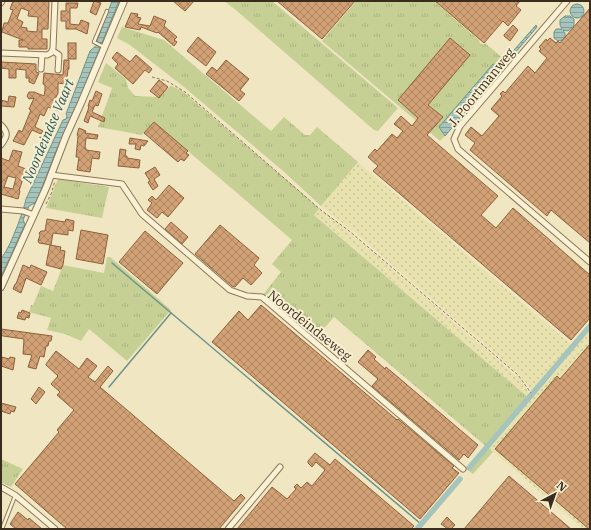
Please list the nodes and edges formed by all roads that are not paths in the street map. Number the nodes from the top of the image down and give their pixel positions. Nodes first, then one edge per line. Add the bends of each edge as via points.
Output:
1 (55, 1) edge
2 (124, 1) edge
3 (567, 1) edge
4 (107, 11) dead end
5 (101, 45) junction
6 (52, 51) junction
7 (1, 53) edge
8 (42, 55) junction
9 (41, 69) dead end
10 (58, 70) dead end
11 (1, 126) edge
12 (1, 145) edge
13 (54, 175) junction
14 (1, 209) edge
15 (34, 215) junction
16 (590, 262) edge
17 (1, 287) edge
18 (280, 467) dead end
19 (463, 469) dead end
20 (1, 487) edge
21 (15, 495) junction
22 (2, 529) edge
23 (55, 529) edge
24 (228, 529) edge

1 - 6 street
2 - 5 street
3 - 16 street, J. Poortmanweg via 460,126 454,139 458,149
4 - 5 lane via 94,42
5 - 13 street
6 - 8 street
6 - 10 street via 59,55
7 - 8 street
8 - 9 street
11 - 12 street via 6,131 7,138
13 - 15 street
13 - 19 street, Noordeindseweg via 122,184 142,214 230,290 247,296 262,297
14 - 15 street
15 - 17 street
18 - 24 street
20 - 21 street
21 - 22 lane
21 - 23 street

